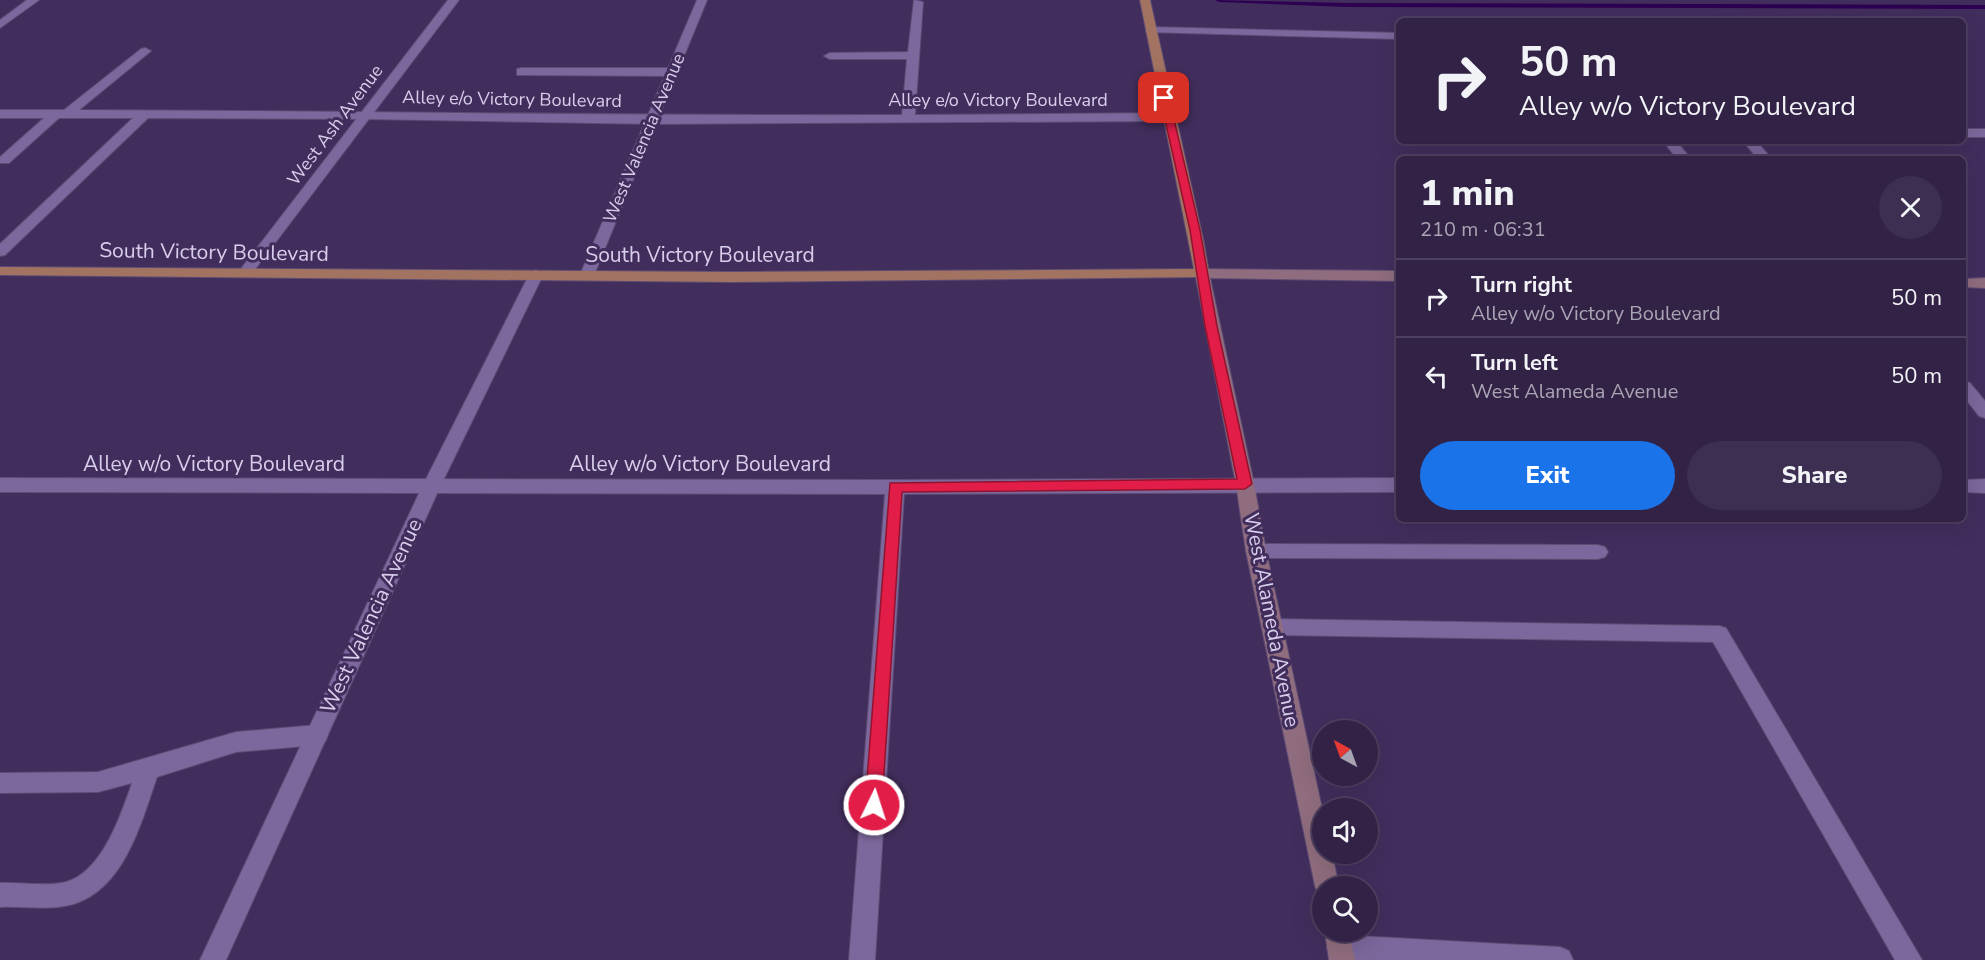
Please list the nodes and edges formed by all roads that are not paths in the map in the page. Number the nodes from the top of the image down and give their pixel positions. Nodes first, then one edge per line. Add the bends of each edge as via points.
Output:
1 (34, 0) edge
2 (454, 0) edge
3 (702, 0) edge
4 (1145, 0) edge
5 (918, 2) edge
6 (0, 25) edge
7 (1150, 26) junction
8 (1396, 36) edge
9 (145, 51) dead end
10 (913, 55) junction
11 (830, 56) dead end
12 (521, 72) dead end
13 (672, 72) junction
14 (0, 114) edge
15 (61, 114) junction
16 (144, 114) junction
17 (365, 115) junction
18 (1168, 117) junction
19 (908, 118) junction
20 (652, 120) junction
21 (1966, 133) edge
22 (1985, 133) edge
23 (1672, 144) edge
24 (1752, 144) edge
25 (1682, 156) edge
26 (1762, 156) edge
27 (3, 160) dead end
28 (0, 252) edge
29 (0, 271) edge
30 (244, 273) junction
31 (1202, 273) junction
32 (536, 275) junction
33 (587, 275) junction
34 (1396, 276) edge
35 (1966, 283) edge
36 (1985, 283) edge
37 (1966, 389) edge
38 (1985, 412) edge
39 (1245, 484) junction
40 (0, 485) edge
41 (1396, 485) edge
42 (1966, 486) edge
43 (1985, 486) edge
44 (431, 487) junction
45 (895, 487) junction
46 (1256, 551) junction
47 (1598, 552) dead end
48 (1273, 627) junction
49 (317, 735) junction
50 (149, 770) junction
51 (0, 783) edge
52 (1325, 876) edge
53 (0, 895) edge
54 (1340, 946) edge
55 (213, 960) edge
56 (862, 960) edge
57 (1560, 960) edge
58 (1909, 960) edge

1 - 6 street
2 - 17 street, West Ash Avenue
3 - 13 street, West Valencia Avenue
4 - 7 main road, West Alameda Avenue
5 - 10 street
7 - 8 street
7 - 18 main road, West Alameda Avenue
9 - 15 street
10 - 11 street
10 - 19 street
12 - 13 street
13 - 20 street, West Valencia Avenue
14 - 15 street, Alley e/o Victory Boulevard
15 - 16 street, Alley e/o Victory Boulevard
15 - 27 street
16 - 17 street, Alley e/o Victory Boulevard
16 - 28 street
17 - 20 street, Alley e/o Victory Boulevard
17 - 30 street, West Ash Avenue
18 - 19 street, Alley e/o Victory Boulevard
18 - 31 main road, West Alameda Avenue
19 - 20 street, Alley e/o Victory Boulevard
20 - 33 street, West Valencia Avenue
21 - 22 street
23 - 25 street
24 - 26 street
29 - 30 main road, South Victory Boulevard
30 - 32 main road, South Victory Boulevard
31 - 33 main road, South Victory Boulevard
31 - 34 main road, South Victory Boulevard
31 - 39 main road, West Alameda Avenue
32 - 33 main road, South Victory Boulevard
32 - 44 street, West Valencia Avenue
35 - 36 main road
37 - 38 street
39 - 41 street, Alley w/o Victory Boulevard
39 - 45 street, Alley w/o Victory Boulevard
39 - 46 main road, West Alameda Avenue
40 - 44 street, Alley w/o Victory Boulevard
42 - 43 street
44 - 45 street, Alley w/o Victory Boulevard
44 - 49 street, West Valencia Avenue
45 - 56 street
46 - 47 street
46 - 48 main road, West Alameda Avenue
48 - 52 main road, West Alameda Avenue
48 - 58 street via 1719,634
49 - 50 street via 236,742
49 - 55 street, West Valencia Avenue
50 - 51 street via 98,782
50 - 53 street via 114,855 95,878 69,893
54 - 57 street

